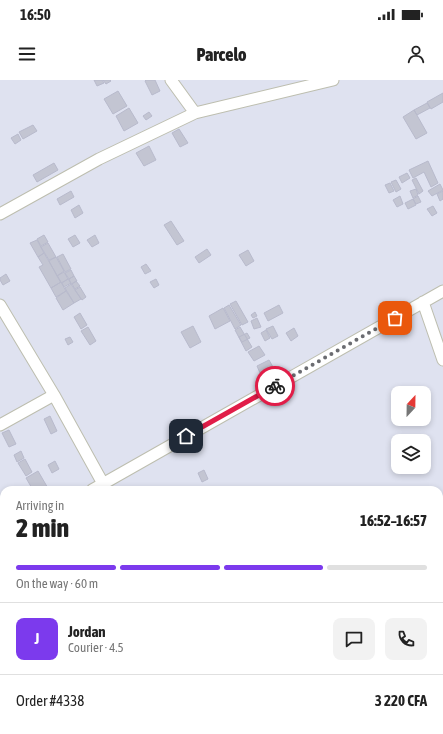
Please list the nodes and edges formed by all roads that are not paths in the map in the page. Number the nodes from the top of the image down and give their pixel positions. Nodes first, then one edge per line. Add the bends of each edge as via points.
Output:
1 (171, 80) edge
2 (333, 80) edge
3 (195, 113) junction
4 (0, 214) edge
5 (443, 290) edge
6 (423, 302) junction
7 (0, 305) edge
8 (443, 360) edge
9 (54, 395) junction
10 (0, 425) edge
11 (103, 486) edge
12 (106, 486) edge

1 - 3 street
2 - 3 street
3 - 4 street via 99,159
5 - 6 street
6 - 8 street
6 - 12 street
7 - 9 street
9 - 10 street
9 - 11 street

